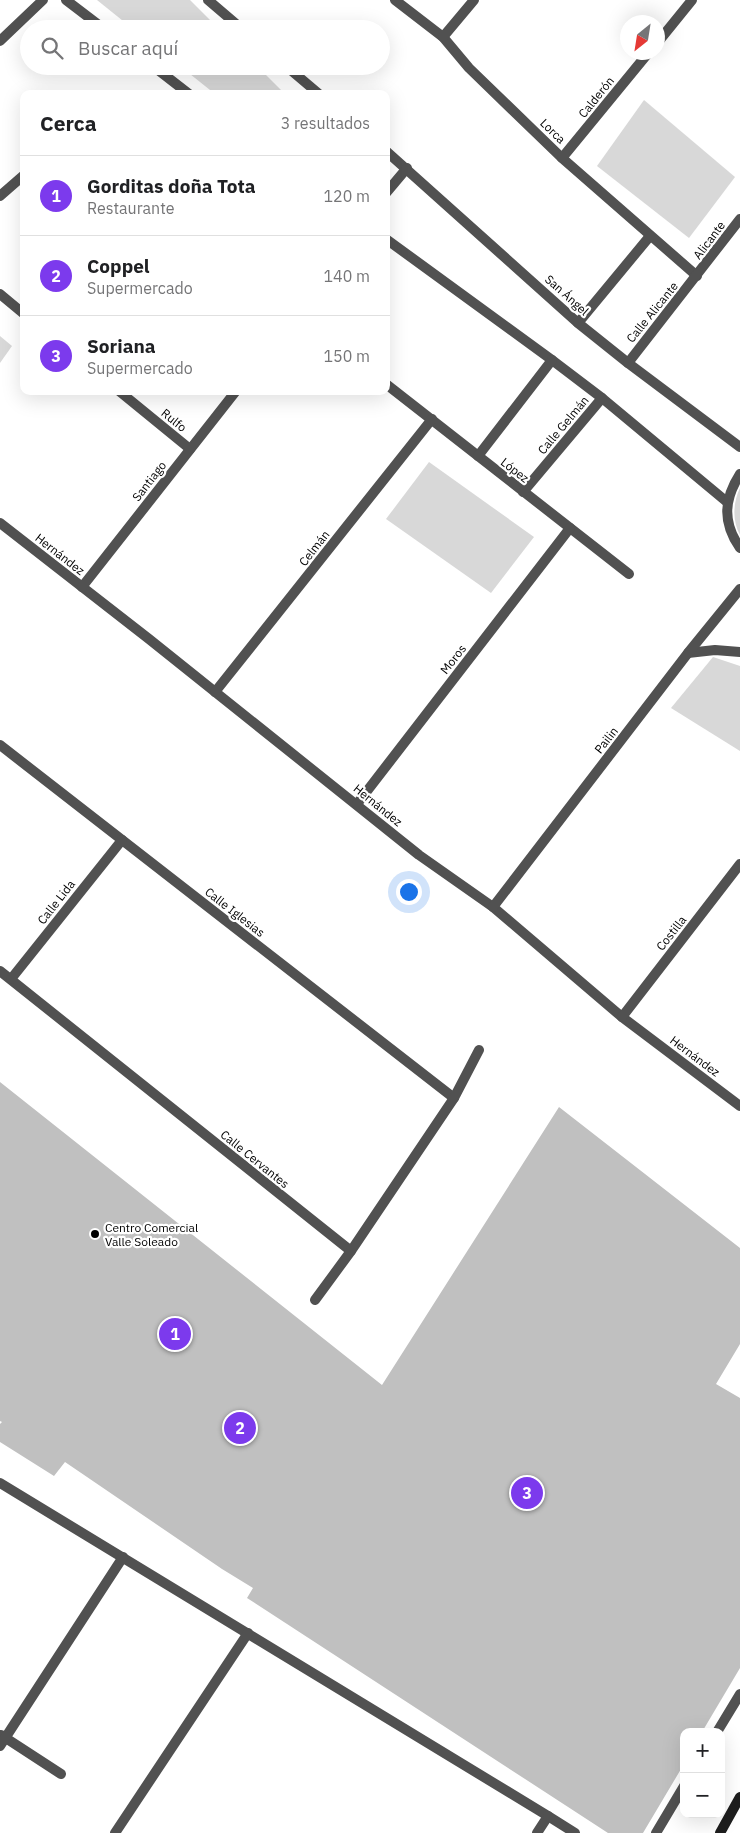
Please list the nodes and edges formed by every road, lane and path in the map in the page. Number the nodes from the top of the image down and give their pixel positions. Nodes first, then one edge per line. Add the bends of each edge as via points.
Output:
1 (43, 0) edge
2 (66, 0) edge
3 (208, 0) edge
4 (395, 0) edge
5 (474, 0) edge
6 (692, 0) edge
7 (22, 20) edge
8 (92, 20) edge
9 (231, 20) edge
10 (20, 22) edge
11 (665, 33) edge
12 (443, 37) junction
13 (0, 41) edge
14 (642, 60) edge
15 (165, 75) edge
16 (297, 75) edge
17 (185, 90) edge
18 (314, 90) edge
19 (390, 154) edge
20 (562, 158) junction
21 (407, 168) junction
22 (20, 178) edge
23 (390, 188) edge
24 (0, 196) edge
25 (740, 219) edge
26 (650, 236) junction
27 (390, 242) edge
28 (697, 276) junction
29 (0, 294) edge
30 (20, 311) edge
31 (578, 323) junction
32 (552, 360) junction
33 (628, 363) junction
34 (390, 387) edge
35 (124, 395) edge
36 (233, 395) edge
37 (602, 398) junction
38 (432, 420) junction
39 (740, 447) edge
40 (190, 449) junction
41 (478, 456) junction
42 (740, 474) edge
43 (523, 492) junction
44 (727, 502) junction
45 (0, 523) edge
46 (570, 528) junction
47 (740, 548) edge
48 (629, 574) dead end
49 (82, 587) junction
50 (740, 588) edge
51 (740, 652) edge
52 (688, 653) junction
53 (215, 692) junction
54 (0, 745) edge
55 (357, 804) junction
56 (122, 840) junction
57 (740, 864) edge
58 (493, 907) junction
59 (0, 971) edge
60 (11, 979) junction
61 (622, 1017) junction
62 (479, 1050) dead end
63 (454, 1098) junction
64 (740, 1106) edge
65 (351, 1251) junction
66 (315, 1300) dead end
67 (0, 1483) edge
68 (124, 1557) junction
69 (248, 1633) junction
70 (740, 1694) edge
71 (719, 1728) edge
72 (2, 1740) edge
73 (61, 1774) dead end
74 (680, 1793) edge
75 (740, 1797) edge
76 (548, 1816) junction
77 (115, 1833) edge
78 (537, 1833) edge
79 (574, 1833) edge
80 (656, 1833) edge
81 (720, 1833) edge

1 - 7 street
2 - 8 street
3 - 9 street
4 - 12 street, Lorca
5 - 12 street
6 - 11 street
10 - 13 street
12 - 20 street, Lorca via 469,68
14 - 20 street, Calderón
15 - 17 street
16 - 18 street
19 - 21 street, San Ángel
20 - 26 street, Lorca
21 - 23 street
21 - 31 street, San Ángel
22 - 24 street
25 - 28 street, Alicante
26 - 28 street, Lorca
26 - 31 street
27 - 32 street
28 - 33 street, Calle Alicante
29 - 30 street
31 - 33 street, San Ángel
32 - 37 street
32 - 41 street
33 - 39 street, San Ángel
34 - 38 street, López
35 - 40 street, Rulfo
36 - 40 street, Santiago
37 - 43 street, Calle Gelmán
37 - 44 street
38 - 41 street, López
38 - 53 street, Celmán
40 - 49 street, Santiago
41 - 43 street, López
42 - 44 street
43 - 46 street, López
44 - 47 street via 733,538
45 - 49 street, Hernández
46 - 48 street, López
46 - 55 street, Moros
49 - 53 street, Hernández
50 - 52 street, Pailin
51 - 52 street
52 - 58 street, Pailin
53 - 55 street, Hernández
54 - 56 street, Calle Iglesias
55 - 58 street, Hernández via 419,855
56 - 60 street, Calle Lida
56 - 63 street, Calle Iglesias
57 - 61 street, Costilla
58 - 61 street, Hernández
59 - 60 street, Calle Cervantes
60 - 65 street, Calle Cervantes
61 - 64 street, Hernández
62 - 63 street
63 - 65 street
65 - 66 street
67 - 68 street
68 - 69 street
68 - 72 street
69 - 76 street
69 - 77 street
70 - 71 street
72 - 73 street
74 - 80 street
75 - 81 main road
76 - 78 street
76 - 79 street

